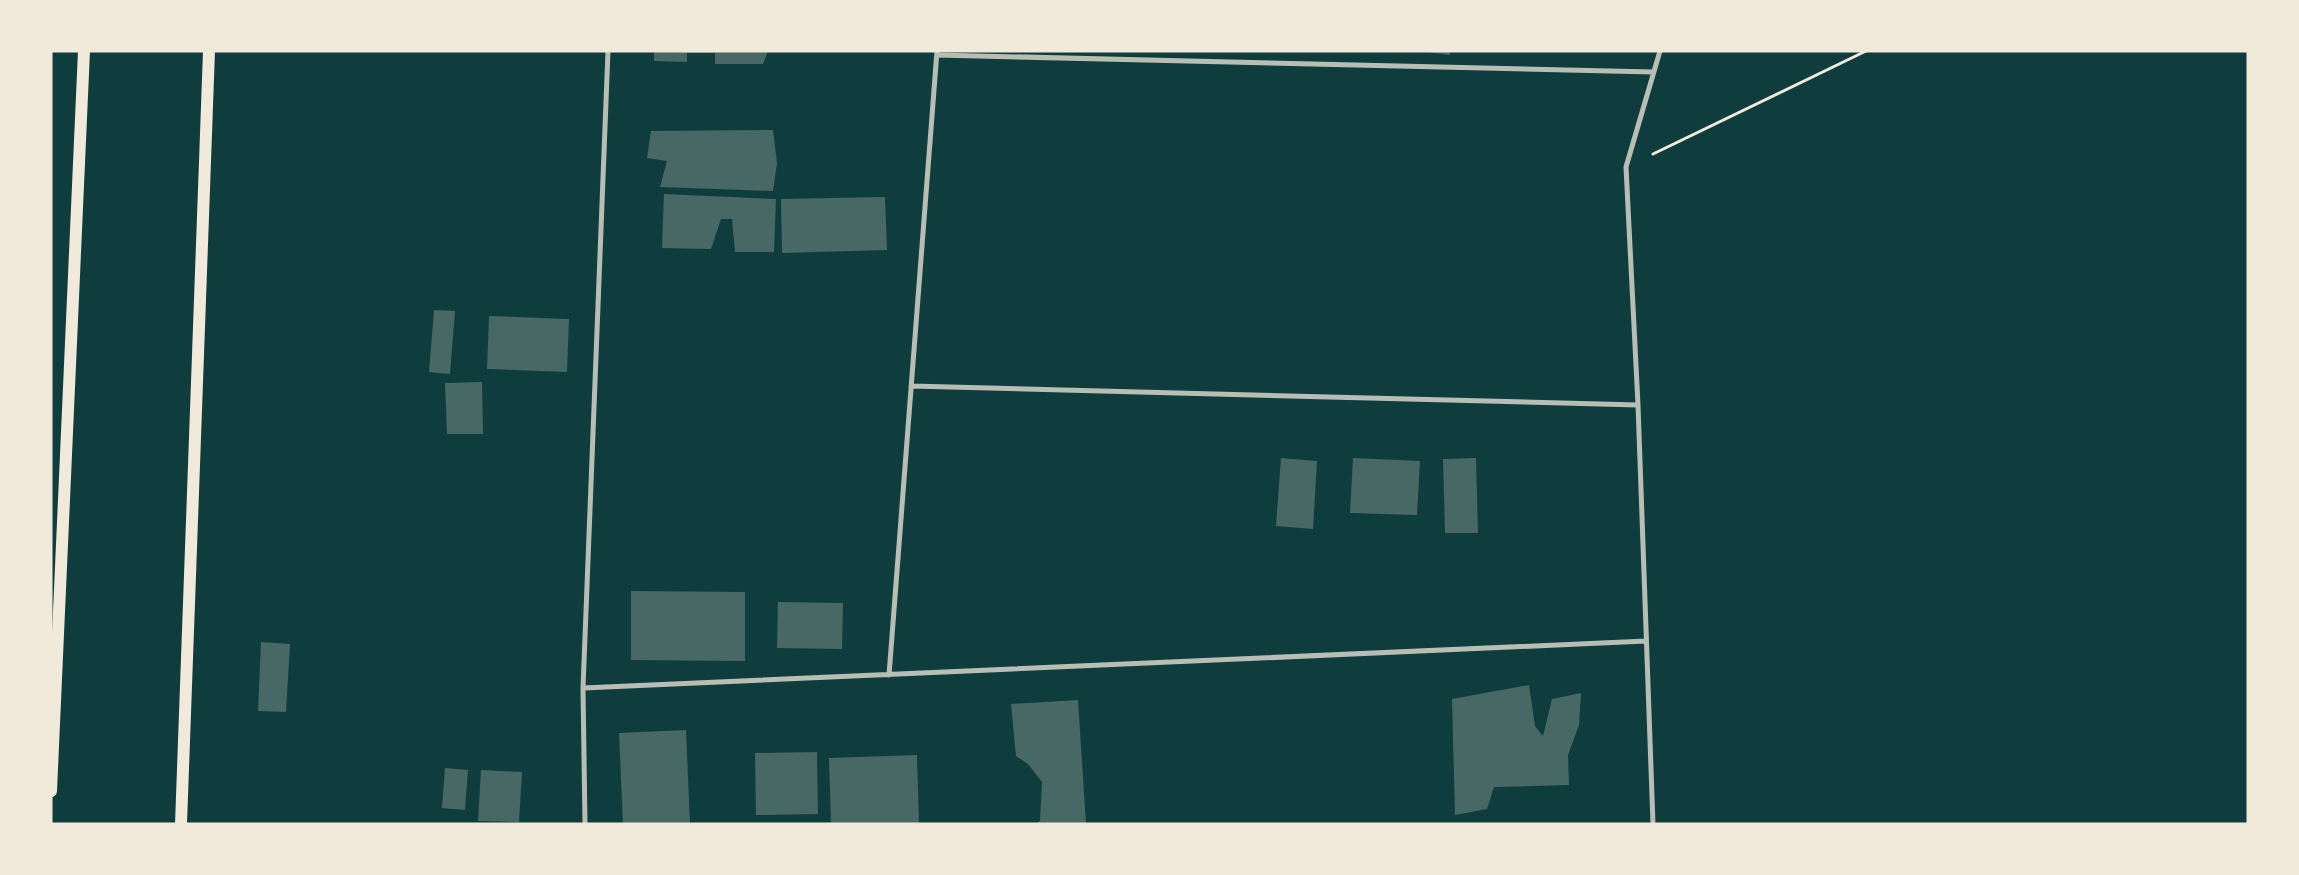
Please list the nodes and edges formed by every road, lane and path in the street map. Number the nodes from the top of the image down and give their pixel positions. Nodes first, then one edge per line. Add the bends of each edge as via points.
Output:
1 (84, 51) edge
2 (209, 51) edge
3 (608, 51) edge
4 (1660, 51) edge
5 (1866, 51) edge
6 (937, 53) edge
7 (1653, 72) junction
8 (1626, 167) junction
9 (911, 386) junction
10 (1638, 406) junction
11 (1646, 641) junction
12 (889, 675) junction
13 (583, 688) junction
14 (51, 791) edge
15 (181, 824) edge
16 (585, 824) edge
17 (1653, 824) edge

1 - 14 main road
2 - 15 main road
3 - 13 street
4 - 7 street
5 - 8 path
6 - 7 street
6 - 9 street
7 - 8 street
8 - 10 street
9 - 10 street
9 - 12 street
10 - 11 street
11 - 12 street
11 - 17 street
12 - 13 street
13 - 16 street

